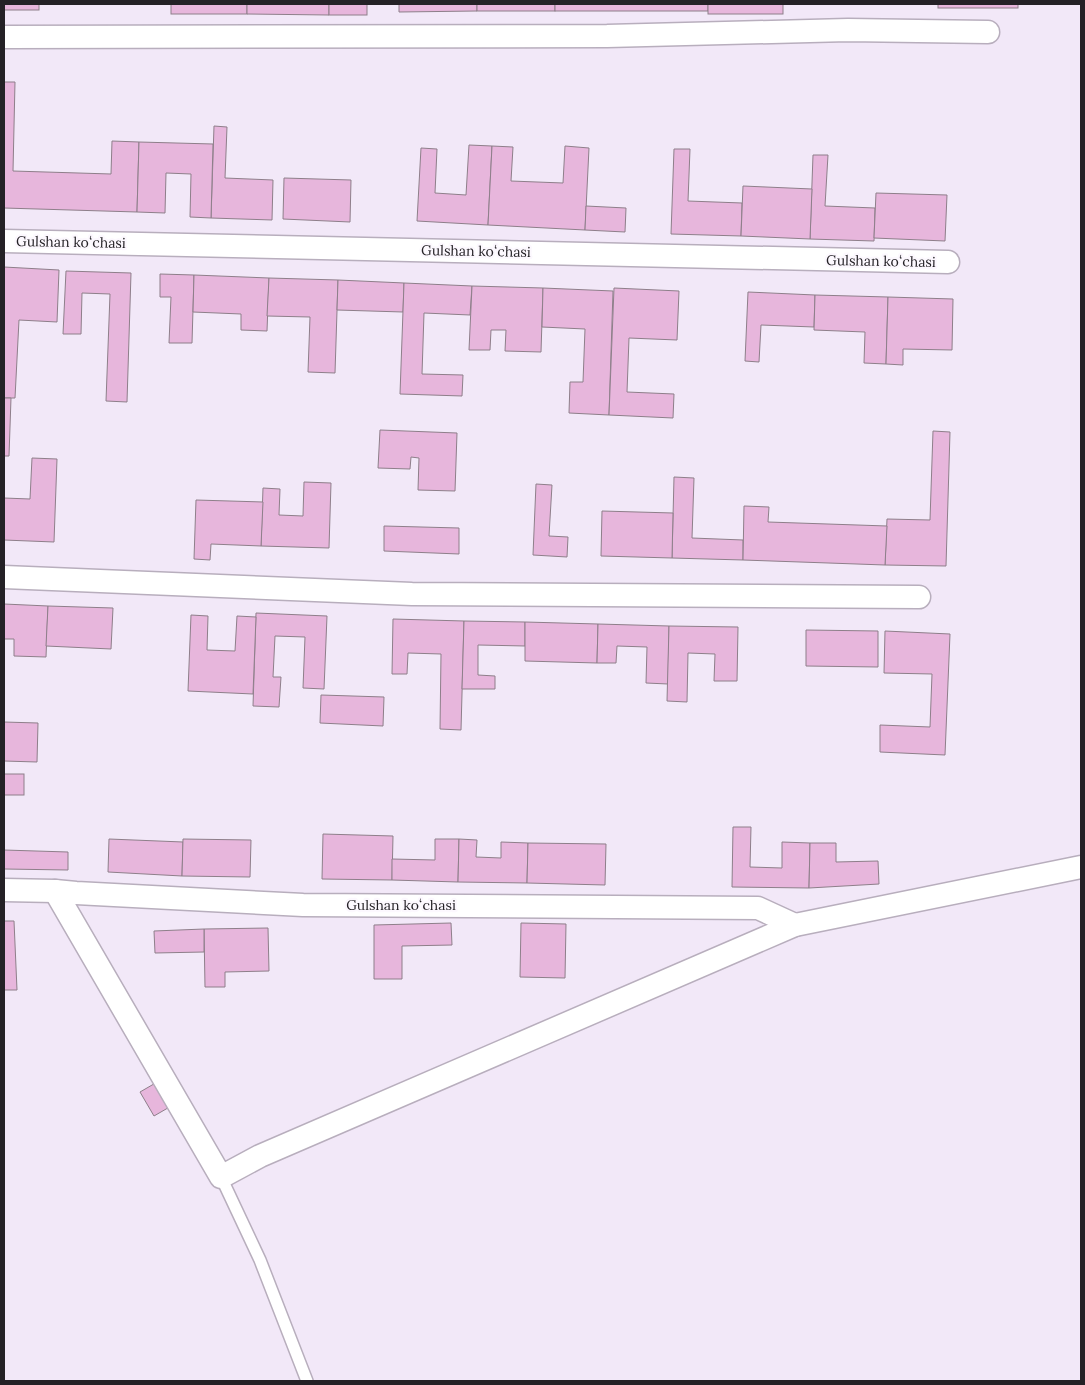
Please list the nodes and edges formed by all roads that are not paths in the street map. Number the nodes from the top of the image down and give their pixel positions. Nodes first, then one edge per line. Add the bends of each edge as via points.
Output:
1 (988, 32) dead end
2 (4, 37) edge
3 (4, 241) edge
4 (948, 262) dead end
5 (4, 577) edge
6 (919, 596) dead end
7 (1081, 867) edge
8 (4, 890) edge
9 (55, 891) junction
10 (795, 925) junction
11 (220, 1177) junction
12 (307, 1381) edge

1 - 2 street via 848,30 597,36
3 - 4 street, Gulshan koʻchasi
5 - 6 street via 412,594
7 - 10 street
8 - 9 street, Gulshan koʻchasi
9 - 10 street, Gulshan koʻchasi via 304,905 758,908
9 - 11 street
10 - 11 street via 270,1152
11 - 12 lane via 260,1260

